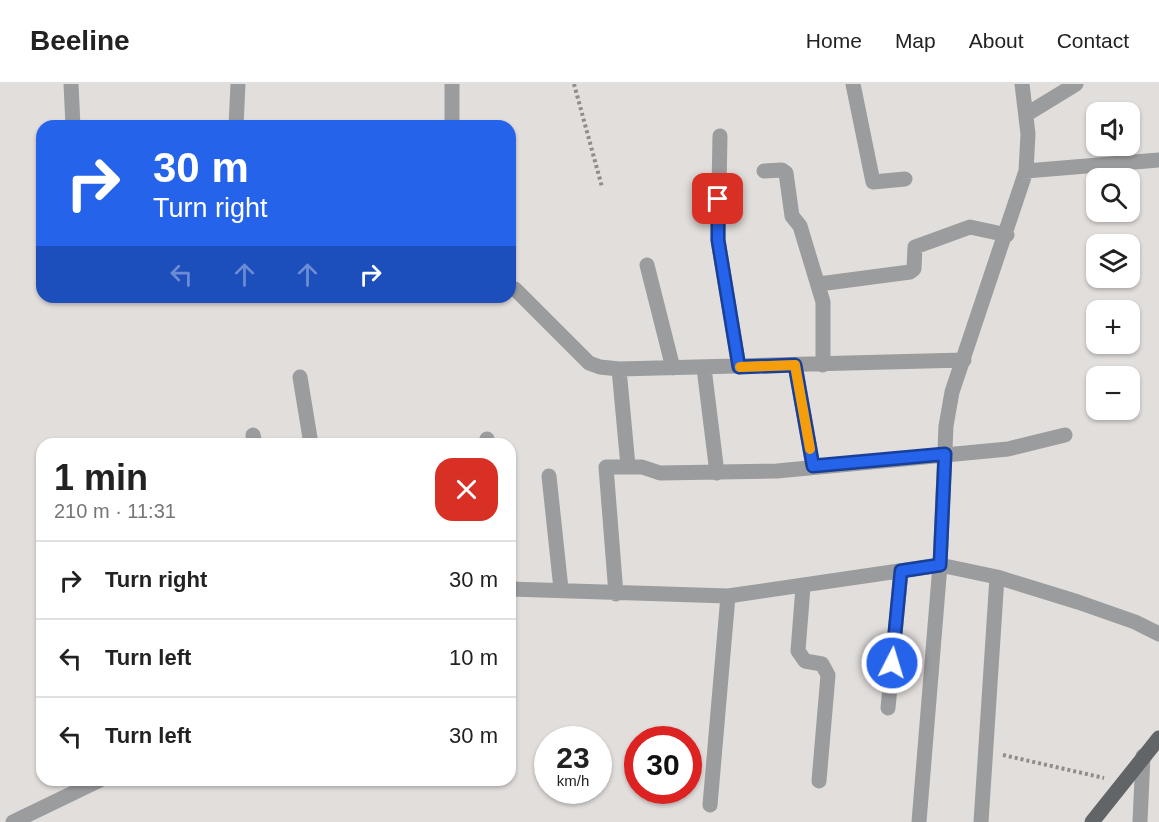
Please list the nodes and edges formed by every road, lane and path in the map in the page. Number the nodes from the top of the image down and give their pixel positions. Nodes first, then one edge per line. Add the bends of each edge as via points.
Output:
1 (71, 84) edge
2 (238, 84) edge
3 (452, 84) edge
4 (574, 84) edge
5 (853, 84) edge
6 (1022, 84) edge
7 (1076, 84) edge
8 (1027, 114) junction
9 (73, 120) edge
10 (236, 120) edge
11 (452, 120) edge
12 (720, 136) dead end
13 (1159, 160) edge
14 (764, 171) dead end
15 (1026, 171) junction
16 (905, 179) dead end
17 (602, 187) dead end
18 (1007, 235) junction
19 (647, 266) dead end
20 (819, 284) junction
21 (516, 291) edge
22 (964, 360) junction
23 (795, 365) junction
24 (823, 365) junction
25 (739, 367) junction
26 (673, 368) junction
27 (704, 368) junction
28 (619, 369) junction
29 (300, 377) dead end
30 (1065, 435) dead end
31 (310, 438) edge
32 (945, 454) junction
33 (628, 466) junction
34 (813, 466) junction
35 (717, 473) junction
36 (549, 476) dead end
37 (940, 565) junction
38 (901, 571) junction
39 (997, 577) junction
40 (803, 587) junction
41 (516, 589) edge
42 (561, 590) junction
43 (616, 594) junction
44 (728, 596) junction
45 (1159, 634) edge
46 (888, 708) dead end
47 (1159, 738) edge
48 (984, 752) junction
49 (1143, 756) junction
50 (819, 781) dead end
51 (1122, 782) junction
52 (88, 786) edge
53 (710, 805) dead end
54 (13, 822) edge
55 (919, 822) edge
56 (981, 822) edge
57 (1092, 822) edge
58 (1140, 822) edge

1 - 9 street
2 - 10 street
3 - 11 street
4 - 17 path
5 - 16 street via 873,182
6 - 8 street
7 - 8 street
8 - 15 street
12 - 25 street via 718,240
13 - 15 street
14 - 20 street via 786,173 792,216 800,226
15 - 18 street
18 - 20 street via 970,227 915,247 914,269 910,272
18 - 22 street
19 - 26 street
20 - 24 street via 825,314
21 - 28 street via 589,363
22 - 24 street
22 - 32 street via 952,392
23 - 24 street
23 - 25 street
23 - 34 street
25 - 27 street
26 - 27 street
26 - 28 street
27 - 35 street
28 - 33 street
29 - 31 street
30 - 32 street via 1008,449
32 - 34 street
32 - 37 street
33 - 35 street via 660,473
33 - 43 street via 608,467 605,471
34 - 35 street
36 - 42 street
37 - 38 street
37 - 39 street
37 - 55 street
38 - 40 street
38 - 46 street
39 - 45 street via 1135,622
39 - 48 street
40 - 44 street
40 - 50 street via 798,651 805,661 825,666 828,675
41 - 42 street
42 - 43 street
43 - 44 street
44 - 53 street
47 - 49 main road
48 - 51 path
48 - 56 street
49 - 51 main road
49 - 58 street
51 - 57 main road
52 - 54 street

